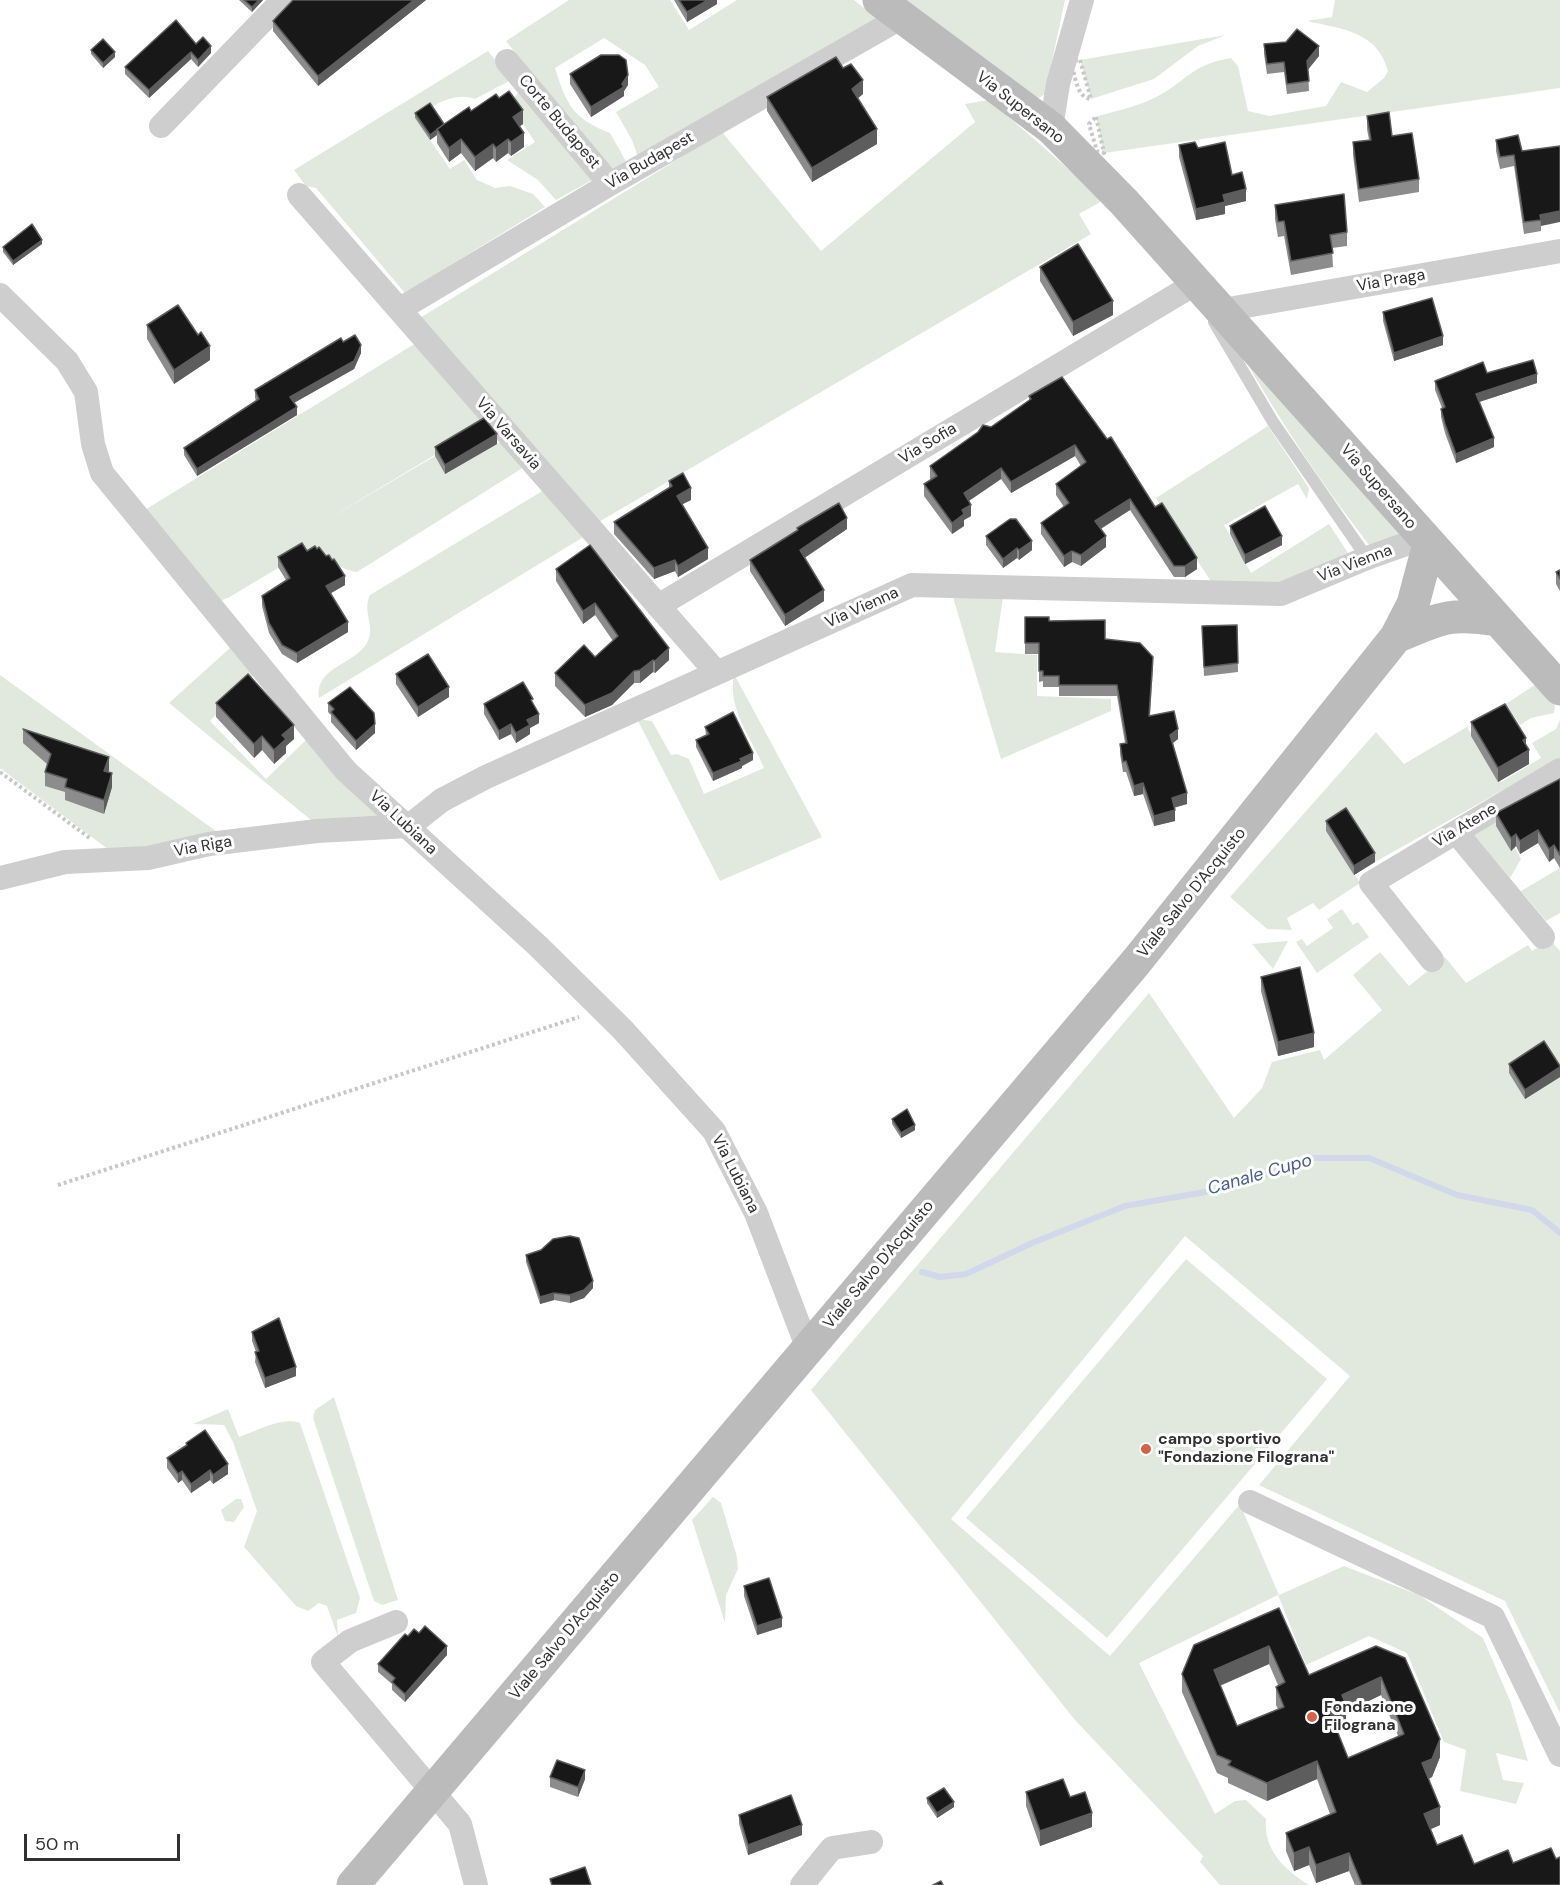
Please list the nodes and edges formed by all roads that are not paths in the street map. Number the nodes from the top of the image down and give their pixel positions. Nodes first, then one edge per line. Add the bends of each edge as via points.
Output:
1 (283, 0) edge
2 (1082, 0) edge
3 (891, 8) edge
4 (507, 61) dead end
5 (161, 126) dead end
6 (1051, 128) junction
7 (610, 184) junction
8 (299, 195) dead end
9 (1560, 251) edge
10 (1198, 282) junction
11 (0, 295) edge
12 (400, 309) junction
13 (1223, 310) junction
14 (1426, 541) junction
15 (1367, 558) junction
16 (658, 606) junction
17 (1498, 620) junction
18 (1396, 637) junction
19 (717, 673) junction
20 (1560, 689) edge
21 (1560, 770) edge
22 (409, 826) junction
23 (1456, 831) junction
24 (0, 878) edge
25 (1543, 937) dead end
26 (1432, 960) dead end
27 (808, 1349) junction
28 (1250, 1502) dead end
29 (396, 1622) dead end
30 (1560, 1755) edge
31 (433, 1791) junction
32 (871, 1842) dead end
33 (353, 1885) edge
34 (477, 1885) edge
35 (802, 1885) edge

1 - 5 street
2 - 6 street via 1058,84
3 - 6 street, Via Supersano
3 - 7 street, Via Budapest
4 - 7 street, Corte Budapest
6 - 10 street, Via Supersano
7 - 12 street, Via Budapest
8 - 12 street, Via Varsavia
9 - 13 street, Via Praga
10 - 13 street, Via Supersano
10 - 15 lane, Via Supersano via 1215,325 1273,422
10 - 16 street, Via Sofia
11 - 22 street, Via Lubiana via 67,361 86,392 93,444 102,472 346,771
12 - 16 street, Via Varsavia
13 - 14 street, Via Supersano
14 - 15 street, Via Vienna
14 - 17 street, Via Supersano
14 - 18 street, Viale Salvo D'Acquisto via 1413,604
15 - 19 street, Via Vienna via 1281,594 912,585
16 - 19 street, Via Varsavia
17 - 18 street, Viale Salvo D'Acquisto via 1444,616
17 - 20 street, Via Supersano
18 - 27 street, Viale Salvo D'Acquisto via 1136,962
19 - 22 street, Via Vienna via 486,777 442,800
21 - 23 street, Via Atene
22 - 24 street, Via Riga via 306,832 209,844 148,858 65,862
22 - 27 street, Via Lubiana via 602,1010 714,1131 756,1213
23 - 25 street
23 - 26 street, Via Atene via 1371,884
27 - 31 street, Viale Salvo D'Acquisto
28 - 30 street via 1493,1617
29 - 31 street via 350,1641 323,1662
31 - 33 street, Viale Salvo D'Acquisto
31 - 34 street via 460,1824
32 - 35 street via 832,1848

